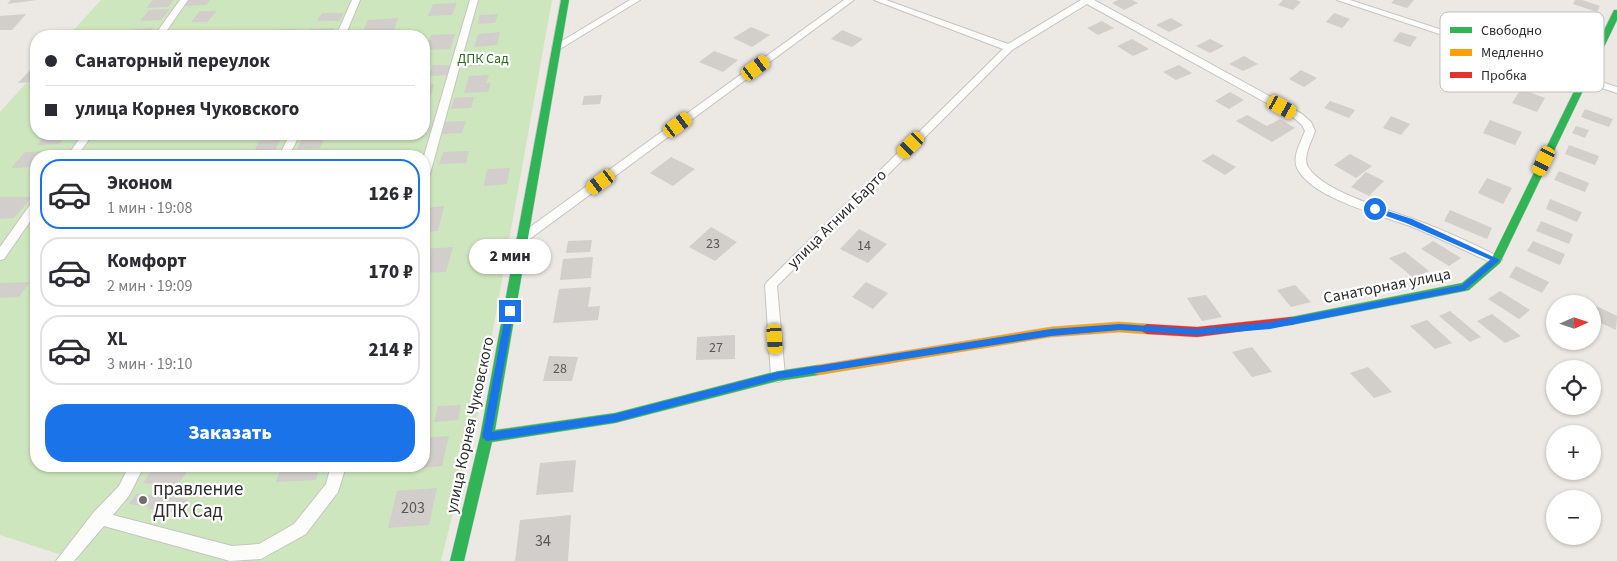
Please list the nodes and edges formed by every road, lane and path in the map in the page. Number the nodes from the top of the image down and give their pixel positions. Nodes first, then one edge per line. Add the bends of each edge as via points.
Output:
1 (184, 0) edge
2 (356, 0) edge
3 (474, 0) edge
4 (565, 0) edge
5 (636, 0) edge
6 (850, 0) edge
7 (878, 0) edge
8 (1087, 0) edge
9 (1341, 0) edge
10 (1382, 0) edge
11 (1376, 11) junction
12 (1617, 12) edge
13 (162, 30) edge
14 (343, 30) edge
15 (1440, 32) edge
16 (1604, 38) edge
17 (557, 47) junction
18 (1009, 48) junction
19 (1604, 86) edge
20 (1617, 90) edge
21 (1577, 92) edge
22 (430, 153) edge
23 (30, 214) edge
24 (523, 238) junction
25 (0, 256) edge
26 (1496, 260) junction
27 (778, 376) junction
28 (487, 437) junction
29 (134, 472) edge
30 (337, 472) edge
31 (100, 518) junction
32 (64, 561) edge
33 (457, 561) edge

1 - 13 street
2 - 14 street
3 - 22 street
4 - 17 street, улица Корнея Чуковского
5 - 17 street
6 - 24 street
7 - 18 street
8 - 18 street, улица Агнии Барто
8 - 26 street via 1298,116 1310,131 1300,161 1303,168 1332,192 1409,221
9 - 11 street
10 - 11 street
11 - 15 street
12 - 16 street, Санаторная улица
17 - 24 street, улица Корнея Чуковского
18 - 27 street, улица Агнии Барто via 771,284
19 - 20 street
21 - 26 street, Санаторная улица
23 - 25 street
24 - 28 street, улица Корнея Чуковского
26 - 27 street, Санаторная улица via 1465,287 1270,325 1196,332 1120,327 1051,332
27 - 28 street, Санаторная улица via 615,418
28 - 33 street, улица Корнея Чуковского
29 - 31 street via 124,491
30 - 31 street via 333,487 300,529 261,551 232,554
31 - 32 street

